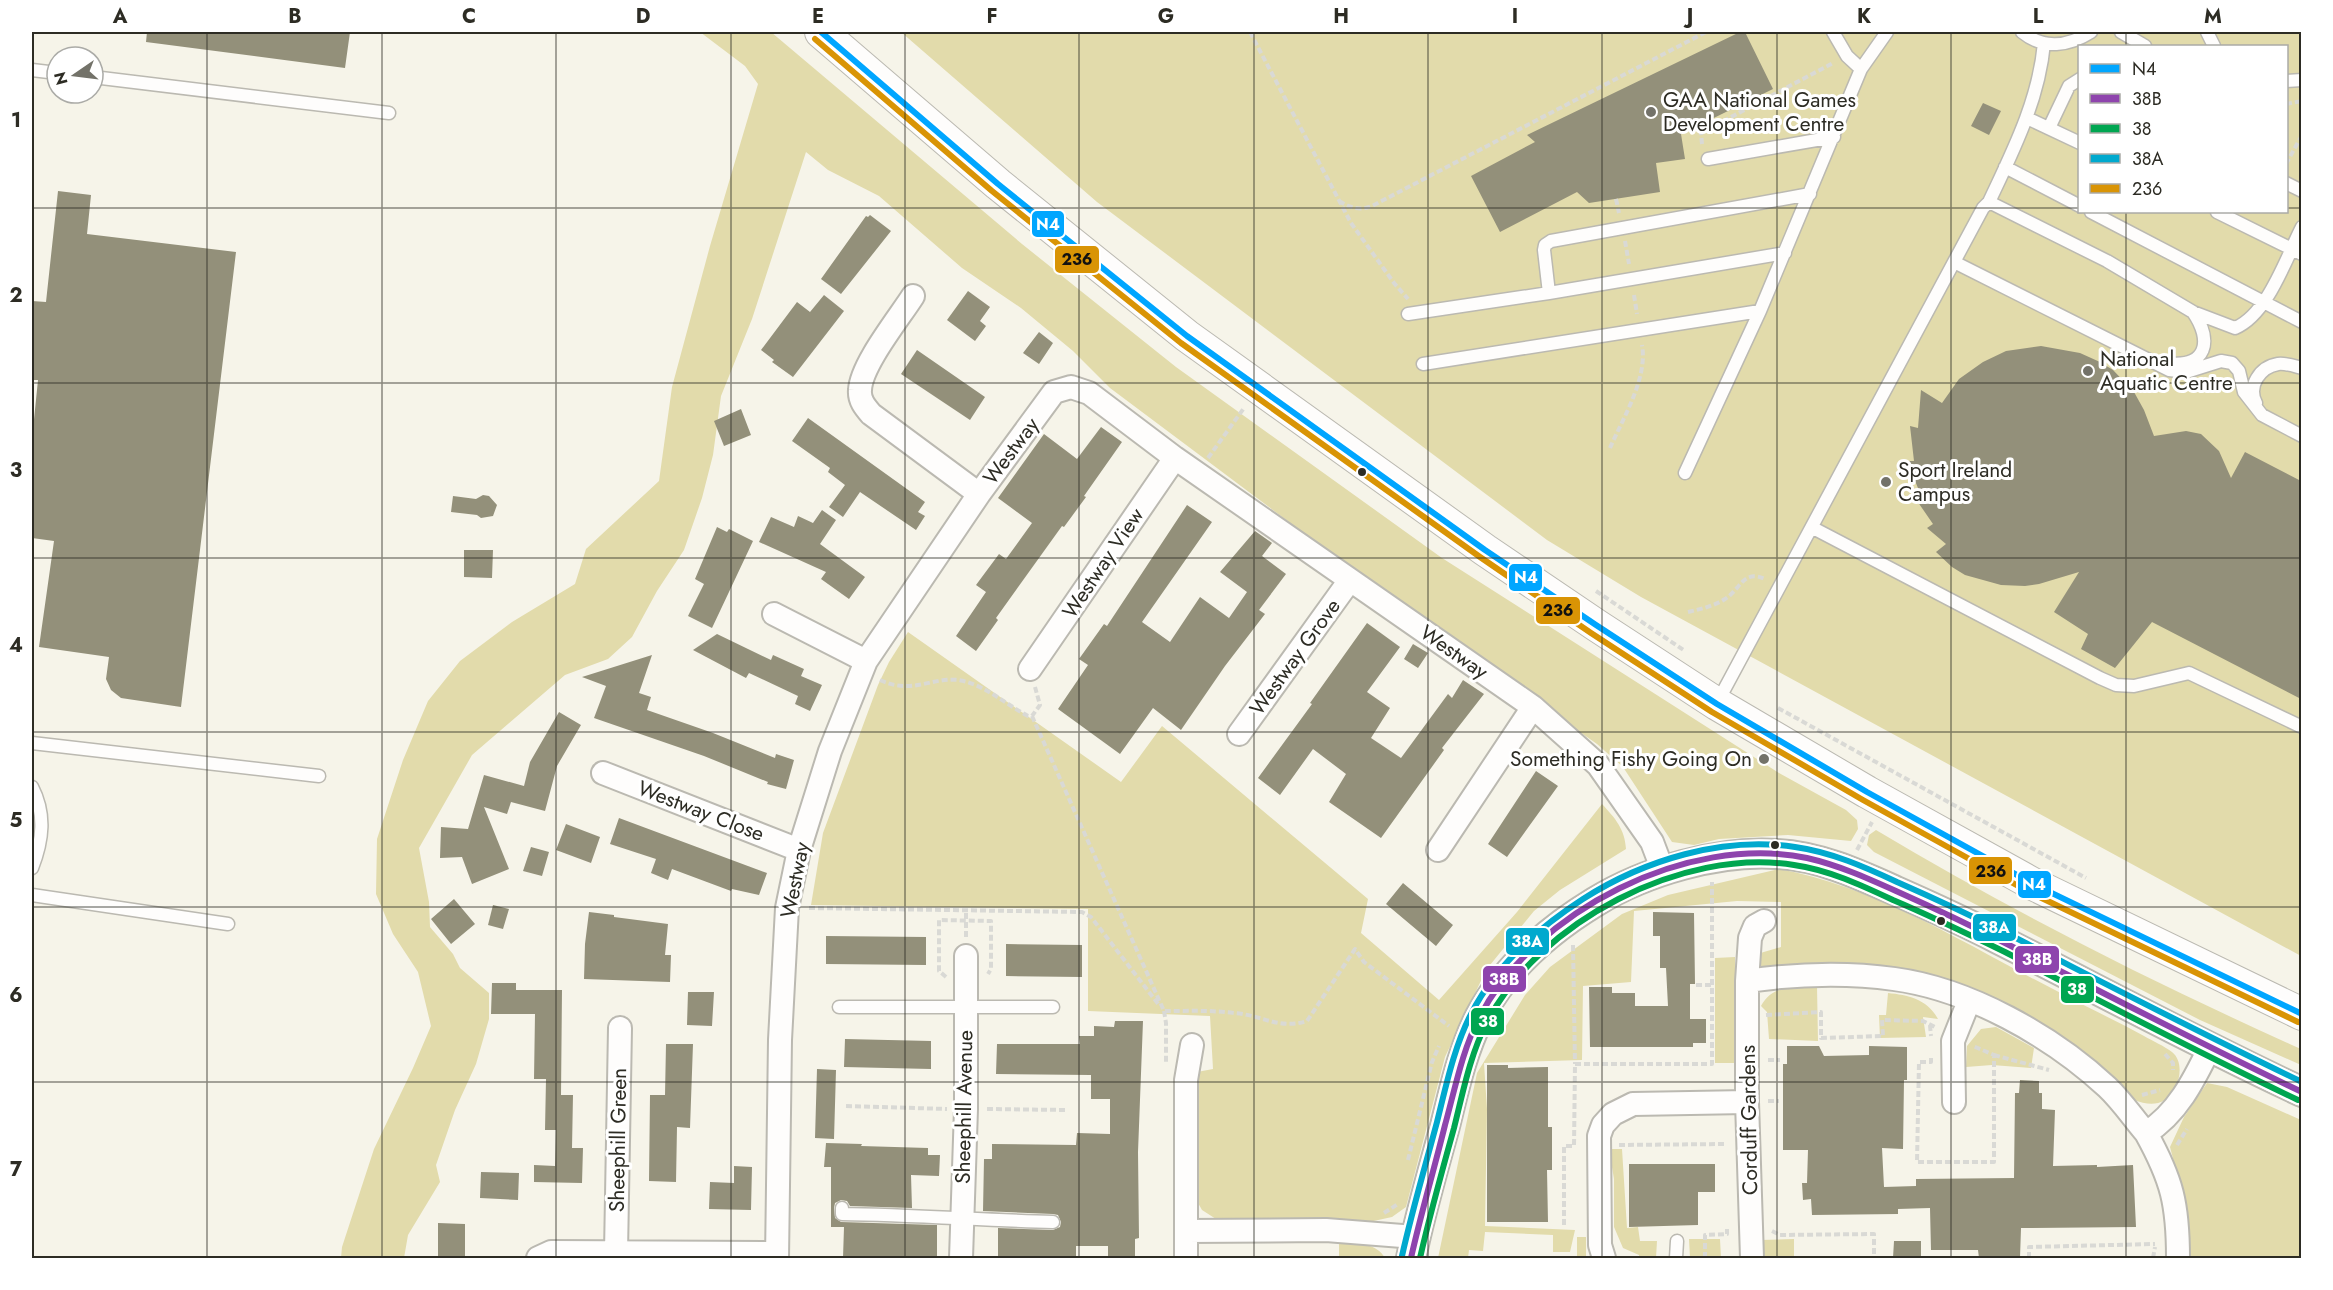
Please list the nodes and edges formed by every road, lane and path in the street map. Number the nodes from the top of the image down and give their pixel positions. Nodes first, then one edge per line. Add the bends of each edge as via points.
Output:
1 (821, 32) edge
2 (1250, 32) edge
3 (1706, 32) edge
4 (1833, 32) edge
5 (1887, 32) edge
6 (2022, 32) edge
7 (2091, 32) edge
8 (2121, 32) edge
9 (2044, 43) junction
10 (2143, 45) edge
11 (1847, 56) junction
12 (1861, 69) junction
13 (105, 78) edge
14 (2078, 80) edge
15 (389, 113) dead end
16 (2027, 118) junction
17 (2049, 128) junction
18 (2301, 135) edge
19 (1834, 137) junction
20 (2078, 142) edge
21 (1708, 159) joint
22 (2288, 160) edge
23 (2005, 167) junction
24 (1810, 194) junction
25 (1339, 201) junction
26 (1989, 202) junction
27 (2078, 205) edge
28 (2093, 213) edge
29 (2219, 213) edge
30 (2301, 227) edge
31 (2296, 251) edge
32 (1785, 252) junction
33 (1954, 262) junction
34 (1549, 293) junction
35 (913, 296) dead end
36 (2264, 301) junction
37 (1760, 311) junction
38 (2193, 312) junction
39 (1413, 314) joint
40 (2301, 322) edge
41 (2151, 360) junction
42 (1423, 364) dead end
43 (2301, 368) edge
44 (1258, 387) junction
45 (2262, 415) junction
46 (2301, 436) edge
47 (1175, 458) junction
48 (1685, 472) dead end
49 (1197, 473) junction
50 (979, 494) junction
51 (1813, 528) junction
52 (1765, 579) dead end
53 (1350, 580) junction
54 (1586, 585) dead end
55 (1688, 612) dead end
56 (774, 614) dead end
57 (1682, 648) dead end
58 (866, 661) junction
59 (1030, 669) joint
60 (1717, 704) junction
61 (1533, 707) junction
62 (1781, 708) dead end
63 (1032, 716) junction
64 (2301, 727) edge
65 (1239, 734) dead end
66 (32, 743) edge
67 (603, 773) dead end
68 (319, 776) dead end
69 (32, 787) edge
70 (1883, 801) junction
71 (799, 850) junction
72 (1438, 850) dead end
73 (32, 868) edge
74 (1847, 869) junction
75 (1663, 871) junction
76 (1712, 881) dead end
77 (2094, 883) dead end
78 (32, 895) edge
79 (1764, 921) dead end
80 (228, 924) dead end
81 (1573, 942) dead end
82 (966, 956) dead end
83 (1747, 981) junction
84 (1712, 985) junction
85 (1696, 986) dead end
86 (1969, 1001) junction
87 (839, 1006) dead end
88 (966, 1006) junction
89 (1053, 1007) dead end
90 (2301, 1014) edge
91 (1454, 1016) dead end
92 (1765, 1026) dead end
93 (620, 1028) dead end
94 (1454, 1033) junction
95 (1955, 1037) junction
96 (1440, 1044) dead end
97 (1192, 1045) dead end
98 (1765, 1049) dead end
99 (2209, 1049) junction
100 (1987, 1053) dead end
101 (1994, 1055) dead end
102 (1765, 1060) junction
103 (1780, 1060) dead end
104 (1575, 1064) junction
105 (1766, 1070) dead end
106 (2055, 1074) dead end
107 (2301, 1092) edge
108 (1779, 1101) dead end
109 (1755, 1102) junction
110 (1954, 1102) dead end
111 (846, 1106) dead end
112 (966, 1109) junction
113 (1068, 1110) dead end
114 (2188, 1127) dead end
115 (2146, 1133) junction
116 (1726, 1144) junction
117 (1598, 1145) junction
118 (2180, 1155) dead end
119 (1726, 1156) dead end
120 (1407, 1169) dead end
121 (1401, 1202) dead end
122 (842, 1208) dead end
123 (1380, 1213) dead end
124 (962, 1220) junction
125 (1769, 1221) dead end
126 (1053, 1222) dead end
127 (1727, 1223) dead end
128 (1564, 1225) dead end
129 (1186, 1231) junction
130 (2157, 1234) dead end
131 (1677, 1241) dead end
132 (2155, 1244) junction
133 (1413, 1248) edge
134 (616, 1252) junction
135 (777, 1256) edge
136 (538, 1258) edge
137 (961, 1258) edge
138 (1186, 1258) edge
139 (1604, 1258) edge
140 (1677, 1258) edge
141 (1705, 1258) edge
142 (1752, 1258) edge
143 (1874, 1258) edge
144 (2029, 1258) edge
145 (2153, 1258) edge
146 (2178, 1258) edge

1 - 44 main road via 1097,265
2 - 25 path
3 - 25 path via 1372,206 1353,208
4 - 11 lane
5 - 12 lane
6 - 9 lane
7 - 9 lane via 2061,45
8 - 10 lane
9 - 16 lane
11 - 12 lane
11 - 21 path via 1701,133 1704,160
12 - 19 lane
13 - 15 lane
14 - 17 lane via 2069,86
16 - 17 lane
16 - 23 lane
17 - 20 lane
18 - 22 path
19 - 21 lane
19 - 24 lane
23 - 26 lane
23 - 27 lane
24 - 32 lane
24 - 34 lane via 1551,241 1544,250
25 - 39 path
26 - 33 lane
26 - 38 lane via 2107,261
28 - 36 lane
29 - 31 lane
30 - 31 lane
31 - 36 lane
32 - 34 lane
32 - 37 lane
33 - 41 lane
33 - 51 lane
34 - 39 lane
35 - 50 street via 864,372 859,391 862,404
36 - 38 lane via 2247,323 2235,328
36 - 40 lane
37 - 42 lane
37 - 48 lane
38 - 41 lane via 2204,335 2202,354 2193,362
41 - 45 lane via 2169,370 2186,372 2221,361 2232,363 2239,371 2244,392
43 - 45 lane via 2280,364 2261,372 2252,388
44 - 49 path
44 - 60 main road via 1485,550
45 - 46 lane
47 - 49 street, Westway
47 - 50 street, Westway via 1089,393 1071,387 1054,392
47 - 59 street, Westway View
49 - 53 street, Westway
50 - 58 street, Westway
51 - 60 lane
51 - 64 lane via 2116,685 2134,686 2188,673
52 - 55 path via 1752,576 1718,603
53 - 61 street, Westway
53 - 65 street, Westway Grove
54 - 57 path
56 - 58 street
58 - 63 path via 878,679 890,685 955,680 975,683 1011,708
58 - 71 street, Westway via 830,751
59 - 63 path via 1040,705
60 - 70 main road
61 - 72 street
61 - 75 street, Westway via 1598,765 1652,842
62 - 77 path
63 - 94 path via 1164,1011 1235,1012 1280,1025 1307,1021 1355,949 1364,962
66 - 68 lane
67 - 71 street, Westway Close
69 - 73 lane via 43,824
70 - 74 path
70 - 90 main road via 2032,885
71 - 135 street, Westway via 787,908 780,1040
74 - 75 street via 1777,854 1716,859
74 - 99 street via 1976,928
75 - 94 street via 1608,893 1573,915 1532,949 1479,1017
76 - 84 path
78 - 80 lane
79 - 83 street, Corduff Gardens via 1755,926 1750,938
81 - 104 path
82 - 88 street, Sheephill Avenue
83 - 86 street via 1800,975 1859,975 1911,982
83 - 109 street, Corduff Gardens
84 - 85 path
84 - 104 path via 1712,1064
86 - 95 street
86 - 115 street via 2002,1014 2053,1043 2108,1088
87 - 88 lane
88 - 89 lane
88 - 112 street, Sheephill Avenue
91 - 94 path
92 - 95 path via 1764,1015 1821,1012 1821,1038 1882,1036 1882,1020 1923,1021
93 - 134 street, Sheephill Green
94 - 133 street via 1461,1062
95 - 100 path
95 - 110 street
96 - 120 path via 1432,1062
97 - 129 street via 1186,1080
98 - 102 path
99 - 107 street
99 - 115 street via 2181,1098 2159,1125
101 - 106 path via 2046,1068
102 - 103 path
102 - 105 path
104 - 128 path via 1574,1146 1564,1146
108 - 109 path
109 - 116 path
109 - 117 street via 1633,1104 1613,1114 1603,1125
109 - 142 street, Corduff Gardens
111 - 112 path
112 - 113 path
112 - 124 street, Sheephill Avenue
114 - 118 path via 2177,1144
115 - 146 street via 2165,1168 2173,1196
116 - 117 path
116 - 119 path
117 - 139 street via 1600,1245
121 - 123 path via 1388,1213
122 - 124 lane via 842,1214
124 - 126 lane
124 - 137 street, Sheephill Avenue
125 - 143 path via 1774,1234 1780,1235 1874,1234
127 - 141 path via 1727,1234 1705,1235
129 - 133 street via 1326,1230
129 - 138 street
130 - 132 path
131 - 140 lane
132 - 144 path via 2029,1247
132 - 145 path
134 - 135 street
134 - 136 street via 551,1252

